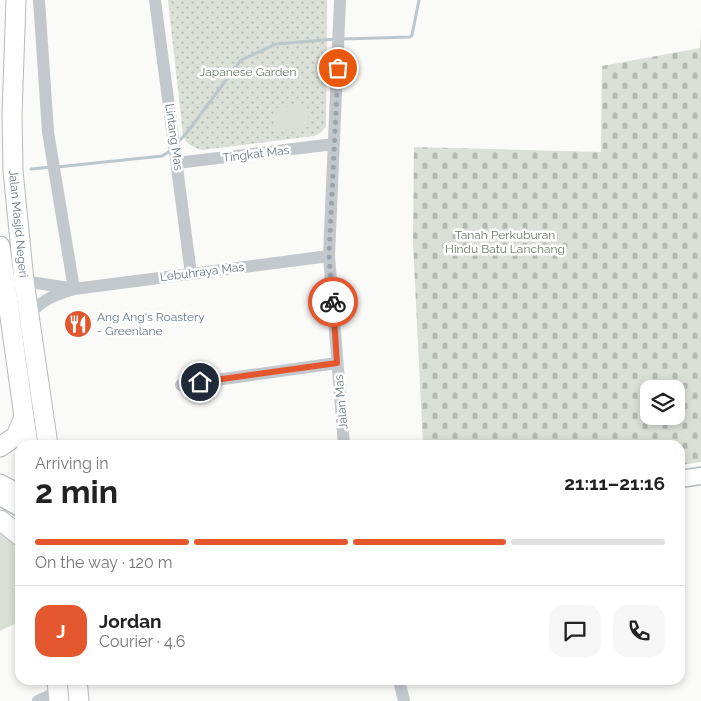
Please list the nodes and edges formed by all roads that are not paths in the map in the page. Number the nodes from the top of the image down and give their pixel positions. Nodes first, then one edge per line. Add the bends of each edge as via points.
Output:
1 (16, 0) edge
2 (39, 0) edge
3 (156, 0) edge
4 (340, 0) edge
5 (334, 144) junction
6 (178, 164) junction
7 (0, 246) edge
8 (329, 256) junction
9 (191, 274) junction
10 (24, 281) junction
11 (74, 289) junction
12 (29, 314) junction
13 (337, 363) junction
14 (181, 385) dead end
15 (24, 417) junction
16 (27, 440) edge
17 (47, 440) edge
18 (344, 440) edge
19 (0, 446) edge
20 (701, 476) edge
21 (685, 479) edge
22 (0, 484) edge
23 (15, 492) edge
24 (0, 497) edge
25 (15, 505) edge
26 (0, 520) edge
27 (15, 532) edge
28 (77, 685) edge
29 (400, 685) edge
30 (58, 691) edge
31 (38, 701) edge
32 (79, 701) edge
33 (404, 701) edge

1 - 10 highway, Jalan Masjid Negeri via 12,145
2 - 11 street via 48,132
3 - 6 street, Lintang Mas
4 - 5 street, Jalan Mas
5 - 6 street, Tingkat Mas
5 - 8 street, Jalan Mas
6 - 9 street, Lintang Mas
7 - 15 highway, Jalan Masjid Negeri
8 - 9 street, Lebuhraya Mas
8 - 13 street, Jalan Mas
9 - 11 street, Lebuhraya Mas
10 - 11 street, Lebuhraya Mas
10 - 12 highway, Jalan Masjid Negeri
11 - 12 street, Lebuhraya Mas via 49,298
12 - 17 highway, Jalan Masjid Negeri
13 - 14 street
13 - 18 street, Jalan Mas
15 - 16 highway, Jalan Masjid Negeri
15 - 19 highway via 16,436
20 - 21 main road
22 - 23 highway
24 - 25 main road
26 - 27 highway
28 - 32 highway
29 - 33 street
30 - 31 street

